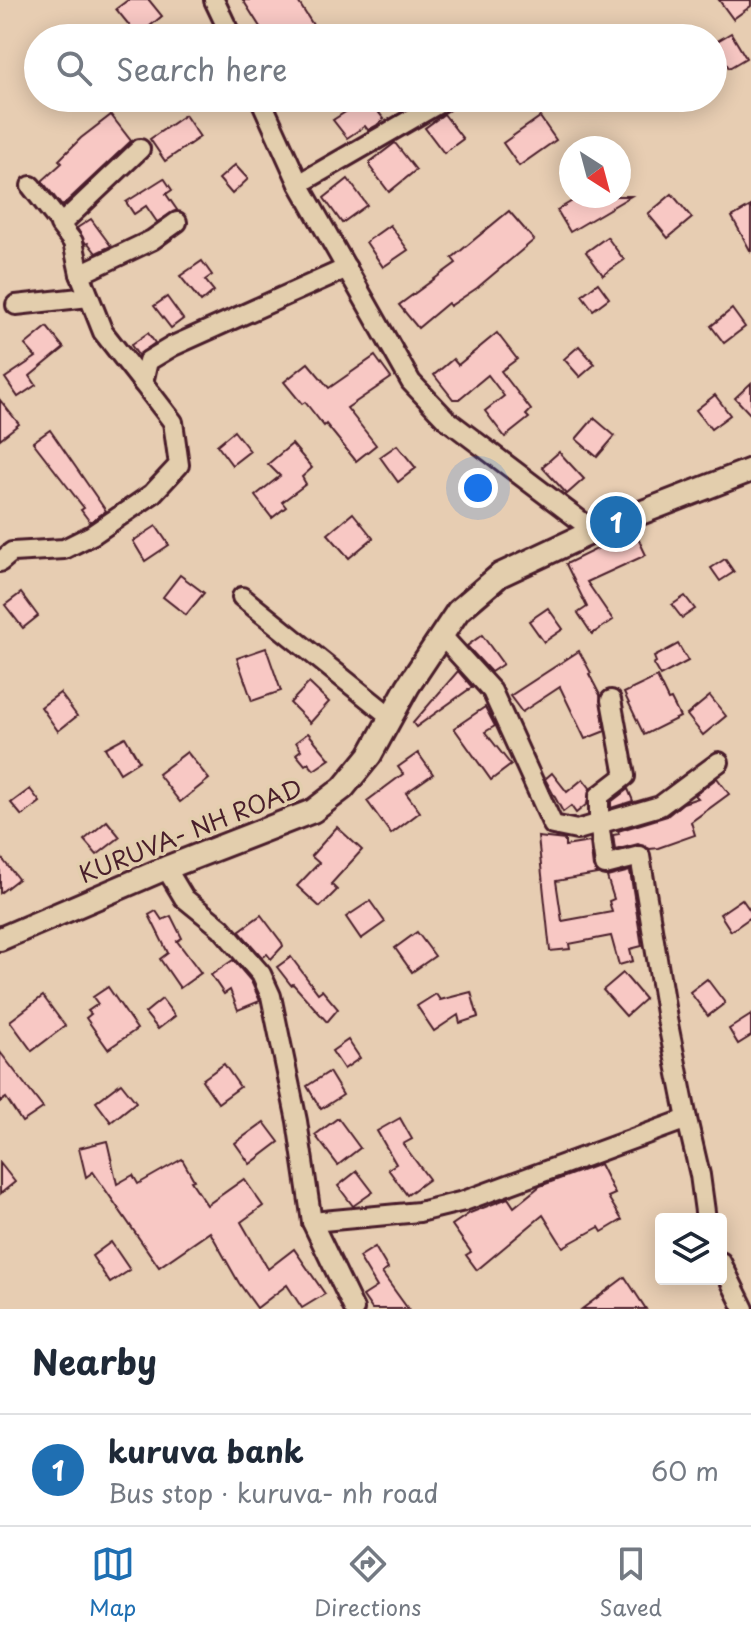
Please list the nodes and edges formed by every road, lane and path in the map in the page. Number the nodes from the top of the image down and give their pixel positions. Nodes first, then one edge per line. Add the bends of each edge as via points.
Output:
1 (214, 0) edge
2 (225, 24) edge
3 (266, 112) edge
4 (424, 112) edge
5 (140, 149) dead end
6 (299, 184) junction
7 (31, 186) dead end
8 (177, 222) dead end
9 (61, 224) junction
10 (347, 268) junction
11 (80, 274) junction
12 (89, 297) junction
13 (16, 305) dead end
14 (143, 383) junction
15 (751, 470) edge
16 (594, 531) junction
17 (0, 562) edge
18 (242, 597) dead end
19 (442, 636) junction
20 (611, 700) dead end
21 (391, 717) junction
22 (719, 762) dead end
23 (599, 823) junction
24 (166, 868) junction
25 (0, 939) edge
26 (687, 1119) junction
27 (705, 1213) edge
28 (312, 1222) junction
29 (727, 1274) edge
30 (354, 1309) edge
31 (744, 1309) edge

1 - 2 street
3 - 6 street
4 - 6 street
5 - 9 street
6 - 10 street
7 - 9 street
8 - 11 street via 152,240
9 - 11 street via 73,242
10 - 14 street via 173,346 148,361
10 - 16 street via 411,382 446,419
11 - 12 street
12 - 13 street
12 - 14 street via 103,332
14 - 17 street via 173,422 179,465 152,494 92,535 64,549 12,552
15 - 16 main road, KURUVA- NH ROAD
16 - 19 main road, KURUVA- NH ROAD via 500,575 458,611
18 - 21 street
19 - 21 main road, KURUVA- NH ROAD
19 - 23 street via 492,691 553,825 577,830
20 - 23 street via 625,776 599,796
21 - 24 main road, KURUVA- NH ROAD via 343,788 313,811
22 - 23 street via 660,806
23 - 26 street via 605,865 640,856
24 - 25 main road, KURUVA- NH ROAD
24 - 28 street via 184,898 221,928 261,974 271,996
26 - 27 street
26 - 28 street via 464,1201 419,1212
28 - 30 street
29 - 31 street

